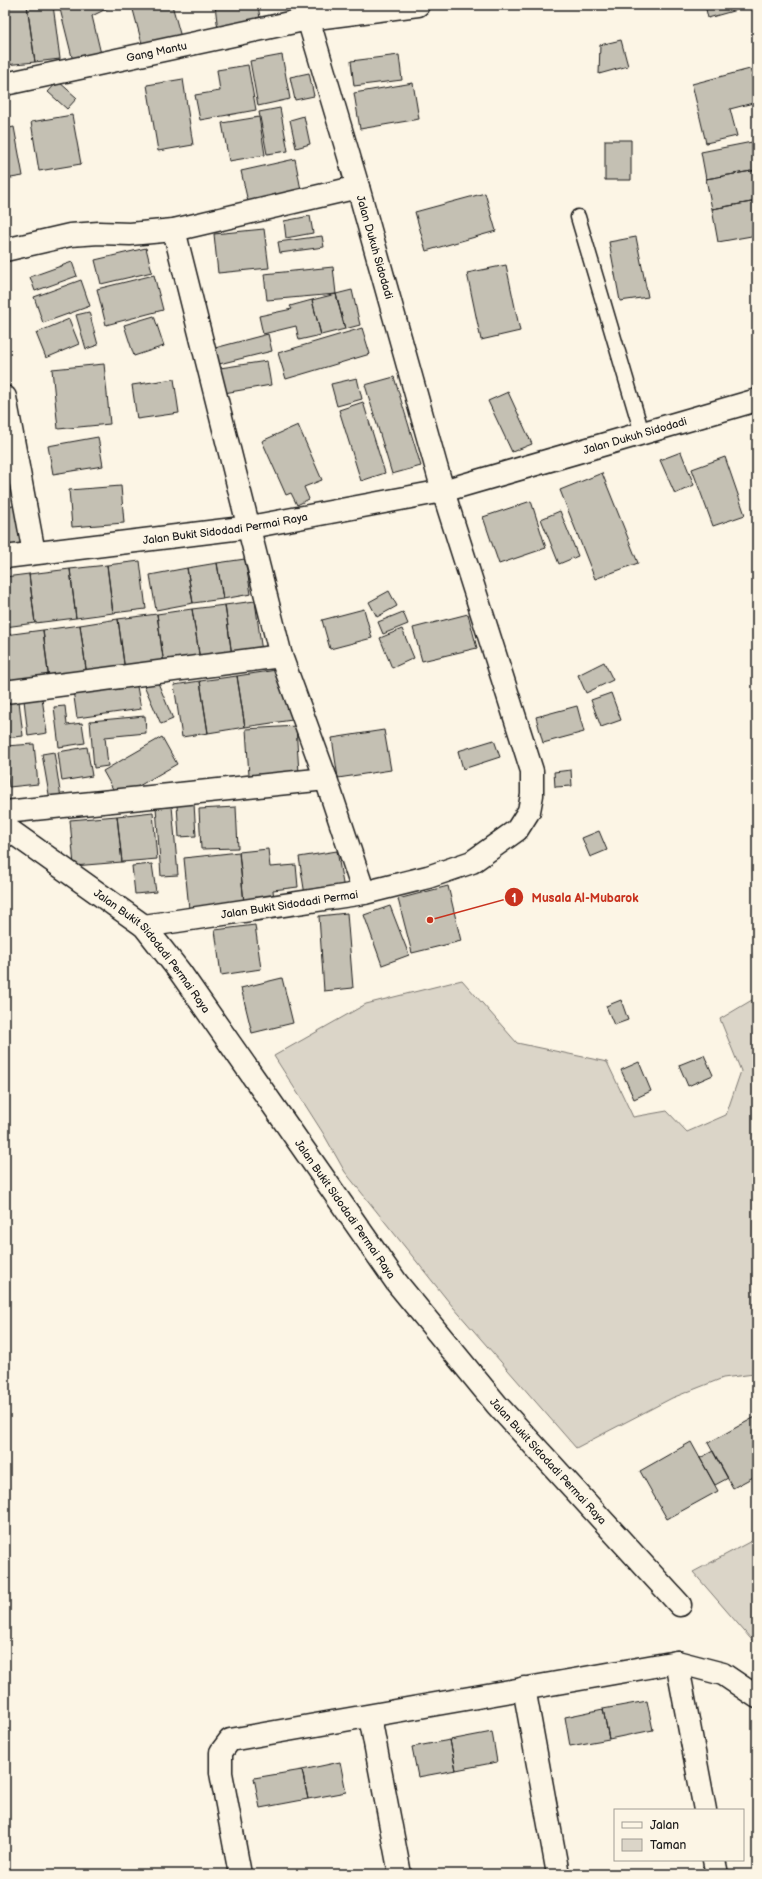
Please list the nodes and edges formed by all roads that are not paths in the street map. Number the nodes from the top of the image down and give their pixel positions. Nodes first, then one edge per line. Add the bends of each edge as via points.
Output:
1 (418, 5) edge
2 (306, 12) edge
3 (5, 84) edge
4 (358, 187) junction
5 (578, 216) dead end
6 (174, 230) junction
7 (5, 250) edge
8 (5, 396) edge
9 (757, 400) edge
10 (642, 433) junction
11 (443, 491) junction
12 (250, 527) junction
13 (34, 553) junction
14 (5, 557) edge
15 (281, 656) junction
16 (5, 692) edge
17 (326, 779) junction
18 (5, 812) edge
19 (5, 827) edge
20 (364, 893) junction
21 (144, 926) junction
22 (680, 1605) dead end
23 (677, 1662) junction
24 (524, 1688) junction
25 (757, 1697) edge
26 (370, 1716) junction
27 (705, 1809) edge
28 (714, 1861) edge
29 (240, 1874) edge
30 (400, 1874) edge
31 (558, 1874) edge
32 (717, 1874) edge

1 - 2 street, Gang Mantu
2 - 3 street, Gang Mantu
2 - 4 street, Jalan Dukuh Sidodadi
4 - 6 street
4 - 11 street, Jalan Dukuh Sidodadi
5 - 10 lane
6 - 7 street via 70,235
6 - 12 street
8 - 13 street
9 - 10 street, Jalan Dukuh Sidodadi
10 - 11 street, Jalan Dukuh Sidodadi
11 - 12 street, Jalan Bukit Sidodadi Permai Raya
11 - 20 street, Jalan Dukuh Sidodadi via 532,771 529,811 517,830 472,862 428,878
12 - 13 street, Jalan Bukit Sidodadi Permai Raya
12 - 15 street, Jalan Bukit Sidodadi Permai
13 - 14 street, Jalan Bukit Sidodadi Permai Raya
15 - 16 street
15 - 17 street, Jalan Bukit Sidodadi Permai
17 - 18 street
17 - 20 street, Jalan Bukit Sidodadi Permai
19 - 21 street, Jalan Bukit Sidodadi Permai Raya
20 - 21 street, Jalan Bukit Sidodadi Permai
21 - 22 street, Jalan Bukit Sidodadi Permai Raya via 180,972 397,1283 497,1405
23 - 24 street
23 - 25 street via 723,1674
23 - 27 street
24 - 26 street
24 - 31 street
26 - 29 street via 230,1740 221,1752 221,1773
26 - 30 street
28 - 32 street

